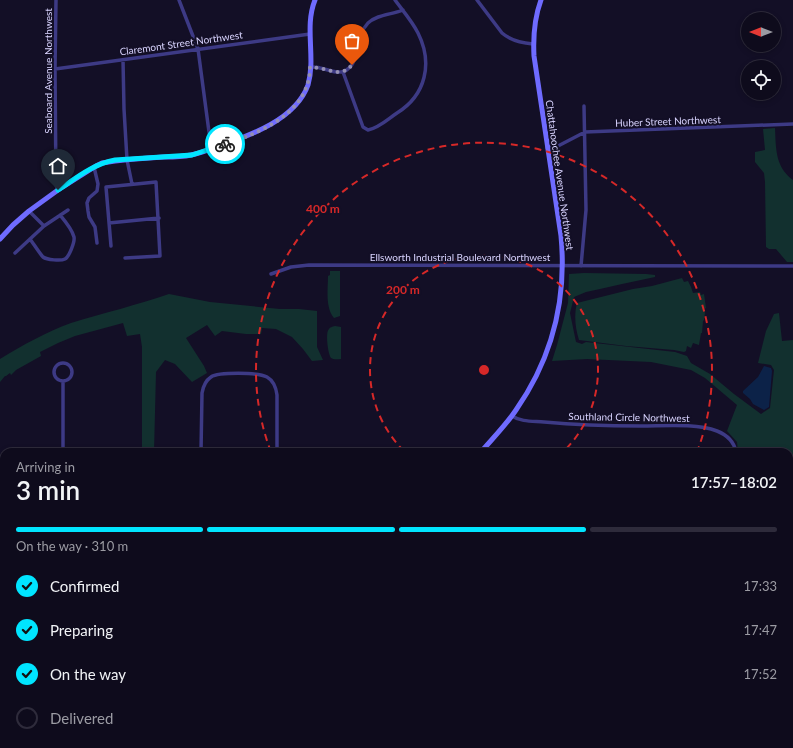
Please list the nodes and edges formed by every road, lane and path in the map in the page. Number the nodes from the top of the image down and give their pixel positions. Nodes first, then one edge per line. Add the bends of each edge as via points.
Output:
1 (56, 0) edge
2 (179, 0) edge
3 (315, 0) edge
4 (395, 0) edge
5 (477, 0) edge
6 (541, 0) edge
7 (402, 10) junction
8 (310, 34) junction
9 (533, 44) junction
10 (198, 49) junction
11 (123, 60) junction
12 (310, 67) junction
13 (55, 69) junction
14 (343, 72) junction
15 (584, 106) dead end
16 (793, 124) edge
17 (585, 132) junction
18 (213, 148) junction
19 (547, 148) junction
20 (128, 160) junction
21 (94, 167) junction
22 (132, 184) junction
23 (58, 190) junction
24 (68, 210) dead end
25 (28, 211) junction
26 (60, 215) junction
27 (159, 218) junction
28 (108, 222) junction
29 (46, 225) junction
30 (30, 239) junction
31 (0, 240) edge
32 (97, 243) dead end
33 (110, 246) dead end
34 (15, 253) dead end
35 (125, 258) dead end
36 (563, 266) junction
37 (581, 266) junction
38 (793, 266) edge
39 (271, 274) dead end
40 (62, 381) junction
41 (512, 416) junction
42 (63, 448) edge
43 (201, 448) edge
44 (277, 448) edge
45 (484, 448) edge
46 (735, 448) edge

1 - 13 street, Seaboard Avenue Northwest
2 - 10 street
3 - 8 street via 310,19
4 - 7 street
5 - 9 street via 502,33 511,39
6 - 9 street, Chattahoochee Avenue Northwest
7 - 14 street via 379,16 367,24 358,38 354,62
7 - 14 street via 418,33 424,47 426,64 420,88 410,104 380,125 370,130 366,129 363,127
8 - 10 street, Claremont Street Northwest
8 - 12 street
9 - 19 street, Chattahoochee Avenue Northwest
10 - 11 street, Claremont Street Northwest
10 - 18 street
11 - 13 street, Claremont Street Northwest
11 - 20 street
12 - 14 street
12 - 18 street via 305,92 287,113 257,132
13 - 23 street, Seaboard Avenue Northwest
15 - 17 street
16 - 17 street, Huber Street Northwest
17 - 19 street, Huber Street Northwest via 558,146
17 - 37 street via 586,210
18 - 20 street via 192,155
19 - 36 street, Chattahoochee Avenue Northwest via 561,236
20 - 21 street via 109,161
20 - 22 street
21 - 23 street
21 - 32 street via 97,191 87,203
22 - 27 street via 156,182
22 - 28 street via 106,186
23 - 25 street
24 - 26 street
25 - 29 street
25 - 31 street
26 - 29 street
26 - 30 street via 74,236 73,246 66,259 43,257
27 - 28 street
27 - 35 street via 160,256
28 - 33 street
29 - 30 street
30 - 34 street
36 - 37 street, Ellsworth Industrial Boulevard Northwest
36 - 39 street, Ellsworth Industrial Boulevard Northwest via 309,265 291,267
36 - 41 street, Chattahoochee Avenue Northwest via 559,307 550,343 534,381
37 - 38 street, Ellsworth Industrial Boulevard Northwest
40 - 40 street via 69,379 72,374 69,365 64,363 58,364 54,371 56,377
40 - 42 street
41 - 45 street, Chattahoochee Avenue Northwest
41 - 46 street, Southland Circle Northwest via 520,420 569,425 696,427 716,431 729,438
43 - 44 street via 203,387 210,377 239,373 260,374 274,383 277,395

